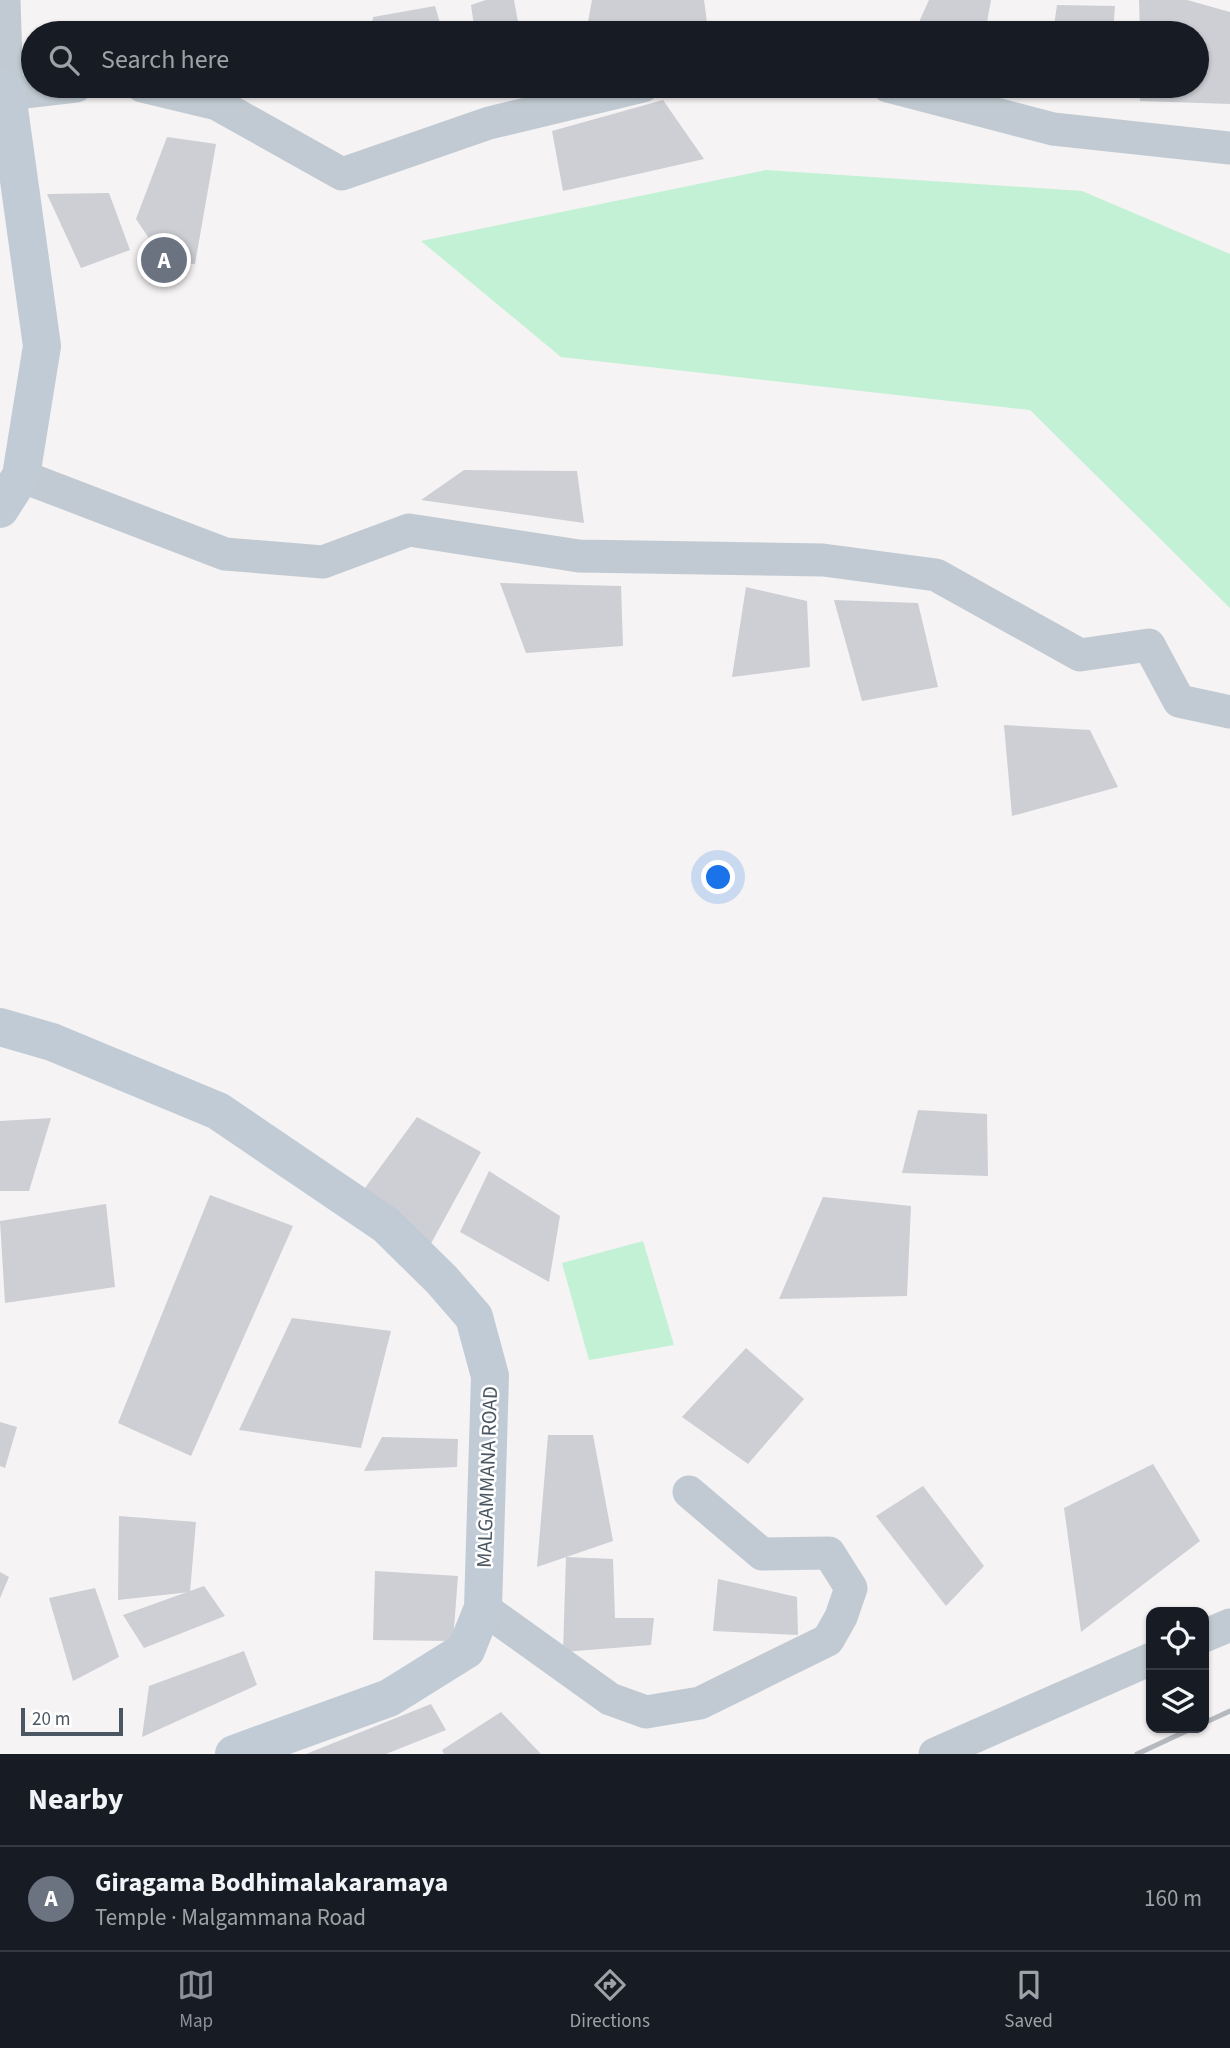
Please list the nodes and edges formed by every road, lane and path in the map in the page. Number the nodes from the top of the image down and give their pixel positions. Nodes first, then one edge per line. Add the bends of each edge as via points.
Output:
1 (4, 0) edge
2 (4, 90) edge
3 (192, 98) edge
4 (593, 98) edge
5 (934, 98) edge
6 (1230, 148) edge
7 (21, 476) junction
8 (0, 509) edge
9 (1230, 712) edge
10 (0, 1027) edge
11 (689, 1492) dead end
12 (483, 1608) junction
13 (1230, 1625) edge
14 (1209, 1634) edge
15 (1146, 1661) edge
16 (234, 1754) edge
17 (935, 1754) edge

1 - 2 street
2 - 7 street via 43,346
3 - 4 street via 217,104 342,174 489,123
5 - 6 street via 1054,129
7 - 8 street
7 - 9 street via 225,554 323,562 409,530 579,556 823,560 936,575 1080,655 1149,646 1179,701
10 - 12 street, MALGAMMANA ROAD via 52,1042 218,1111 386,1225 474,1317 490,1376
11 - 12 street via 762,1554 829,1553 851,1588 828,1640 700,1703 646,1712 610,1699
12 - 16 street, MALGAMMANA ROAD via 466,1650 389,1698
13 - 14 street
15 - 17 street

